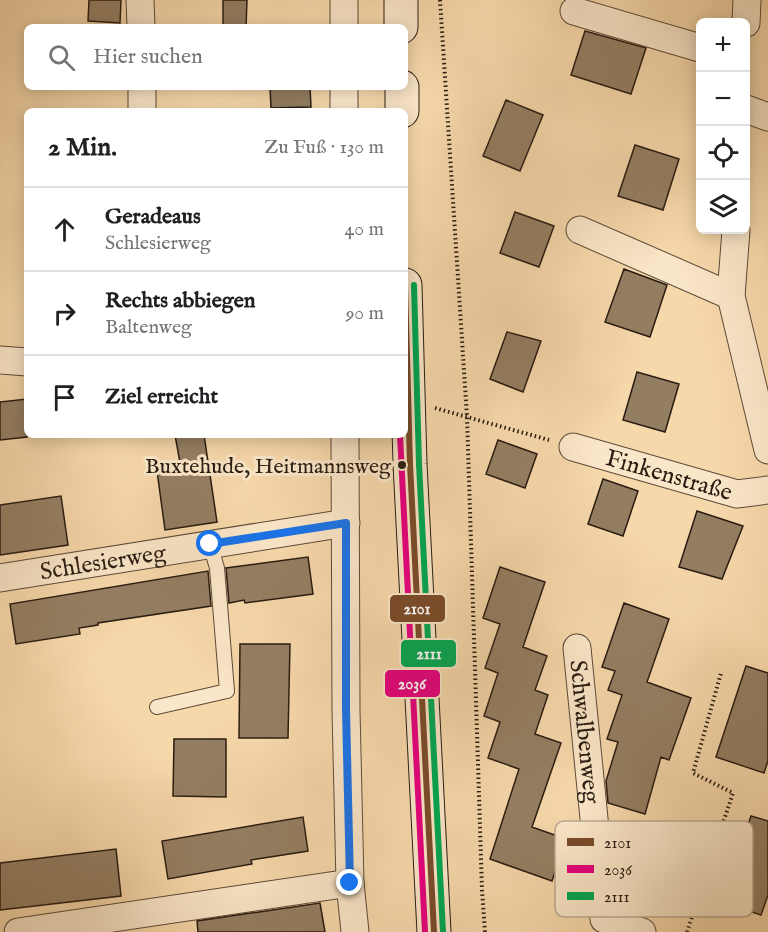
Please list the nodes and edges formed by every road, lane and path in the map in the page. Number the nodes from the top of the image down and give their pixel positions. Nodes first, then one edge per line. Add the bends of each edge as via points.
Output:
1 (140, 0) edge
2 (344, 0) edge
3 (401, 0) edge
4 (440, 0) edge
5 (747, 0) edge
6 (574, 11) dead end
7 (746, 18) edge
8 (141, 24) edge
9 (344, 24) edge
10 (401, 24) edge
11 (696, 47) edge
12 (142, 90) edge
13 (344, 90) edge
14 (402, 90) edge
15 (142, 108) edge
16 (344, 108) edge
17 (402, 108) edge
18 (750, 110) edge
19 (768, 117) edge
20 (580, 230) dead end
21 (735, 234) edge
22 (731, 296) junction
23 (0, 360) edge
24 (24, 362) edge
25 (408, 378) edge
26 (409, 402) junction
27 (467, 417) junction
28 (345, 438) edge
29 (573, 447) joint
30 (768, 450) edge
31 (768, 490) edge
32 (346, 523) junction
33 (210, 544) junction
34 (0, 578) edge
35 (577, 648) dead end
36 (721, 673) dead end
37 (157, 707) dead end
38 (594, 821) edge
39 (724, 821) edge
40 (350, 883) junction
41 (604, 917) edge
42 (692, 917) edge
43 (18, 932) edge
44 (356, 932) edge
45 (434, 932) edge
46 (485, 932) edge
47 (642, 932) edge
48 (687, 932) edge

1 - 8 street
2 - 9 street
3 - 10 main road
4 - 27 path
5 - 7 street
6 - 11 street
12 - 15 street
13 - 16 street
14 - 17 main road
18 - 19 street
20 - 22 street
21 - 22 street
22 - 30 street
23 - 24 street
25 - 26 main road
26 - 27 path
26 - 45 main road
27 - 29 path
27 - 46 path
28 - 32 street
29 - 31 street, Finkenstraße via 737,494
32 - 33 street, Schlesierweg
32 - 40 street
33 - 34 street, Schlesierweg
33 - 37 lane via 217,568 227,691
35 - 38 street, Schwalbenweg
36 - 39 path via 693,773 733,793
40 - 43 street
40 - 44 street
41 - 47 street, Schwalbenweg
42 - 48 path

